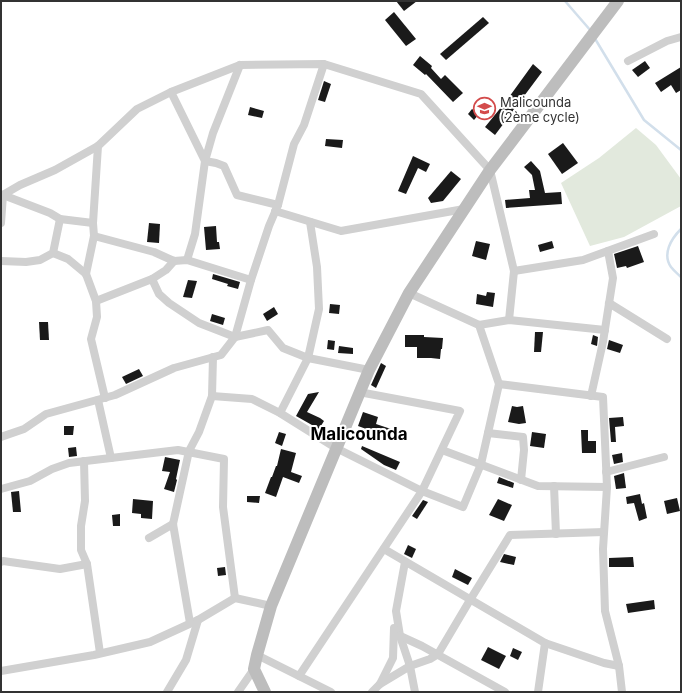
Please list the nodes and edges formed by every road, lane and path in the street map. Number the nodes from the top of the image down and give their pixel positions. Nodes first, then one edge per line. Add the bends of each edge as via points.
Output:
1 (618, 1) edge
2 (681, 37) edge
3 (628, 61) dead end
4 (324, 64) junction
5 (240, 65) junction
6 (170, 92) junction
7 (98, 146) junction
8 (205, 161) junction
9 (490, 170) junction
10 (2, 196) edge
11 (276, 208) junction
12 (464, 209) junction
13 (60, 219) junction
14 (310, 222) junction
15 (1, 223) edge
16 (93, 223) junction
17 (654, 234) dead end
18 (94, 236) junction
19 (608, 251) junction
20 (53, 253) junction
21 (187, 260) junction
22 (1, 261) edge
23 (174, 261) junction
24 (514, 271) junction
25 (86, 274) junction
26 (152, 279) junction
27 (251, 280) junction
28 (408, 293) junction
29 (96, 301) junction
30 (609, 303) junction
31 (509, 320) junction
32 (479, 325) junction
33 (605, 330) junction
34 (235, 337) junction
35 (667, 339) dead end
36 (213, 357) junction
37 (308, 358) junction
38 (368, 370) junction
39 (499, 384) junction
40 (359, 392) junction
41 (212, 396) junction
42 (591, 396) junction
43 (102, 399) junction
44 (280, 413) junction
45 (488, 433) junction
46 (1, 437) edge
47 (336, 448) junction
48 (442, 450) junction
49 (189, 451) junction
50 (664, 457) dead end
51 (111, 458) junction
52 (84, 462) junction
53 (481, 464) junction
54 (606, 472) junction
55 (521, 480) junction
56 (554, 486) junction
57 (607, 487) junction
58 (1, 489) edge
59 (422, 491) junction
60 (173, 524) junction
61 (604, 532) junction
62 (556, 534) junction
63 (149, 538) dead end
64 (384, 550) junction
65 (1, 562) edge
66 (405, 562) junction
67 (87, 564) junction
68 (236, 598) junction
69 (470, 600) junction
70 (271, 606) junction
71 (194, 621) junction
72 (397, 634) junction
73 (545, 643) junction
74 (100, 653) junction
75 (438, 654) junction
76 (257, 655) junction
77 (410, 666) junction
78 (619, 666) junction
79 (254, 669) junction
80 (1, 671) edge
81 (299, 676) junction
82 (380, 684) junction
83 (167, 692) edge
84 (238, 692) edge
85 (265, 692) edge
86 (331, 692) edge
87 (372, 692) edge
88 (415, 692) edge
89 (505, 692) edge
90 (538, 692) edge
91 (622, 692) edge

1 - 9 main road
2 - 3 street via 667,41
4 - 5 street
4 - 9 street via 421,94
4 - 11 street via 304,125 294,144
5 - 6 street
5 - 8 street via 213,133
6 - 7 street via 137,109
6 - 8 street
7 - 10 street
7 - 16 street
8 - 11 street via 224,166 237,195
8 - 21 street via 195,234
9 - 12 main road
9 - 24 street
10 - 13 street
10 - 15 street
11 - 14 street
11 - 27 street
12 - 14 street via 341,232
12 - 28 main road
13 - 16 street
13 - 20 street
14 - 37 street via 317,267 319,309
16 - 18 street
17 - 19 street
18 - 23 street via 154,252
18 - 25 street
19 - 24 street via 583,260
19 - 30 street via 613,278
20 - 22 street via 40,260
20 - 25 street via 68,259
21 - 23 street
21 - 27 street
23 - 26 street
24 - 31 street
25 - 29 street
26 - 29 street
26 - 34 street via 159,294 169,303 199,323
27 - 34 street
28 - 32 street
28 - 38 main road
29 - 43 street via 97,317 92,339
30 - 33 street
30 - 35 street
31 - 32 street
31 - 33 street
32 - 39 street
33 - 42 street
34 - 36 street via 221,355
34 - 37 street via 268,330 283,348
36 - 41 street
36 - 43 street via 174,368
37 - 38 street
37 - 44 street
38 - 40 main road
39 - 42 street
39 - 45 street
40 - 47 main road
40 - 48 street via 460,411
41 - 44 street via 252,399
41 - 49 street
42 - 54 street via 604,397
43 - 46 street via 46,414 24,429
43 - 51 street
44 - 47 street
45 - 53 street
45 - 55 street via 523,437
47 - 59 street
47 - 70 main road
48 - 53 street
48 - 59 street
49 - 51 street
49 - 60 street
49 - 68 street via 224,459 224,507
50 - 54 street
51 - 52 street
52 - 58 street via 69,463 30,481
52 - 67 street via 85,501 81,550
53 - 55 street
53 - 59 street via 463,507
54 - 57 street
55 - 56 street via 538,486
56 - 57 street
56 - 62 street
57 - 61 street
59 - 64 street
60 - 63 street
60 - 71 street
61 - 62 street
61 - 78 street via 605,611
62 - 69 street via 510,535
64 - 66 street
64 - 81 street
65 - 67 street via 60,569
66 - 69 street
66 - 72 street via 396,611
67 - 74 street
68 - 70 street
68 - 71 street
69 - 73 street
69 - 75 street
70 - 76 main road
71 - 74 street via 150,642
71 - 83 street via 186,660
72 - 75 street
72 - 77 street
72 - 82 street via 392,658
73 - 78 street
73 - 90 street
74 - 80 street
75 - 77 street
75 - 89 street
76 - 79 main road
76 - 81 street
77 - 82 street
77 - 88 street
78 - 91 street
79 - 84 street
79 - 85 main road
81 - 86 street
82 - 87 street

